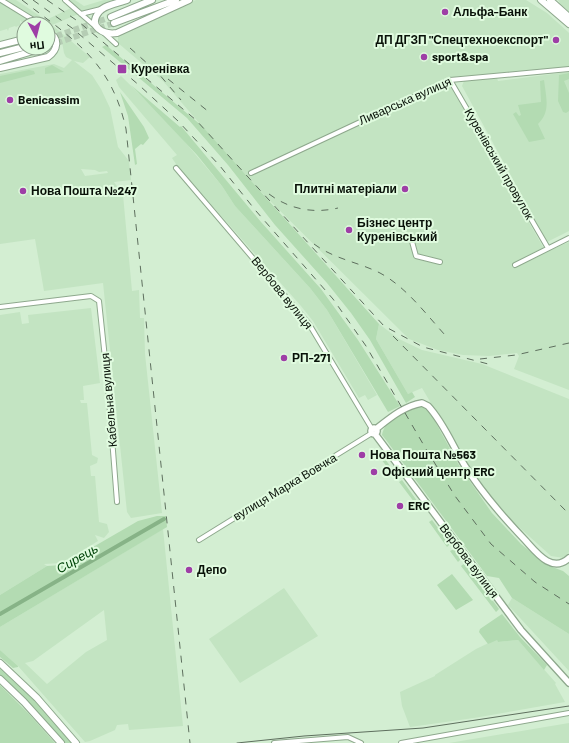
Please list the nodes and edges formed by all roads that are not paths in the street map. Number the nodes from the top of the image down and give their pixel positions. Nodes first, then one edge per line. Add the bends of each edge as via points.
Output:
1 (1, 0) edge
2 (65, 0) edge
3 (127, 0) edge
4 (152, 0) edge
5 (176, 0) edge
6 (189, 0) edge
7 (541, 0) edge
8 (550, 0) edge
9 (556, 3) edge
10 (103, 8) junction
11 (80, 14) junction
12 (27, 16) edge
13 (111, 17) tunnel mouth
14 (569, 17) edge
15 (114, 23) tunnel mouth
16 (569, 24) edge
17 (98, 29) junction
18 (104, 33) junction
19 (117, 33) junction
20 (16, 41) edge
21 (0, 46) edge
22 (16, 49) edge
23 (0, 54) edge
24 (17, 56) edge
25 (50, 56) edge
26 (0, 61) edge
27 (0, 68) edge
28 (569, 69) edge
29 (450, 80) junction
30 (176, 168) dead end
31 (251, 173) dead end
32 (411, 238) dead end
33 (569, 238) edge
34 (548, 248) junction
35 (440, 262) dead end
36 (515, 265) dead end
37 (0, 307) edge
38 (374, 431) junction
39 (117, 502) dead end
40 (199, 540) dead end
41 (569, 558) edge
42 (0, 663) edge
43 (0, 679) edge
44 (569, 683) edge
45 (569, 713) edge
46 (61, 743) edge
47 (76, 743) edge
48 (274, 743) edge
49 (361, 743) edge
50 (401, 743) edge

1 - 12 street
2 - 11 street
3 - 10 main road
4 - 13 main road
5 - 15 main road
6 - 19 main road
7 - 16 main road
8 - 9 main road
9 - 14 main road
10 - 11 street
10 - 17 main road via 96,18
11 - 17 street
17 - 18 main road
18 - 19 main road
18 - 19 street via 116,44
20 - 21 main road
22 - 23 main road
24 - 26 main road
25 - 27 main road
28 - 29 street, Ливарська вулиця
29 - 31 street, Ливарська вулиця
29 - 34 street, Куренівський провулок
30 - 38 street, Вербова вулиця via 309,324
32 - 35 street via 416,256
33 - 34 street
34 - 36 street
37 - 39 street, Кабельна вулиця via 91,296 97,299 108,387
38 - 40 street, вулиця Марка Вовчка
38 - 41 main road via 394,414 408,407 422,403 428,406 466,467 504,518 544,560 561,564
38 - 44 main road, Вербова вулиця via 521,630
42 - 47 main road via 37,698
43 - 46 main road
45 - 50 street
48 - 49 street via 348,738

